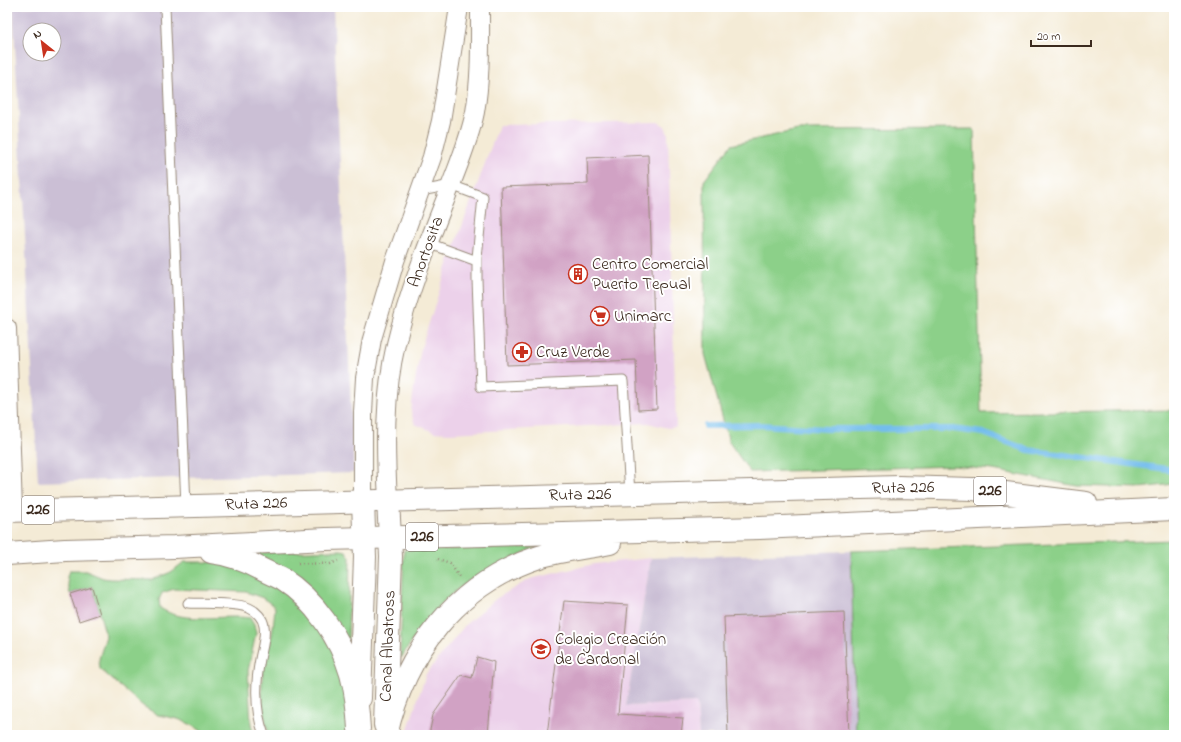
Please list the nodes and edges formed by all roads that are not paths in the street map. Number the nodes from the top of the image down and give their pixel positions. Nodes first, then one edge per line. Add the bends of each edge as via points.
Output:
1 (164, 7) edge
2 (460, 7) edge
3 (480, 7) edge
4 (451, 185) junction
5 (421, 192) junction
6 (428, 243) junction
7 (477, 261) junction
8 (7, 328) edge
9 (630, 494) junction
10 (388, 500) junction
11 (363, 501) junction
12 (186, 506) junction
13 (1174, 509) edge
14 (1151, 510) junction
15 (10, 511) edge
16 (671, 531) junction
17 (174, 547) junction
18 (390, 547) junction
19 (365, 548) junction
20 (7, 554) edge
21 (188, 603) dead end
22 (358, 732) edge
23 (264, 735) edge
24 (386, 735) edge

1 - 12 lane
2 - 5 street, Anortosita via 441,121
3 - 4 street, Anortosita via 475,113
4 - 5 lane
4 - 6 street, Anortosita
4 - 7 lane via 483,196
5 - 11 street, Anortosita via 395,261 372,339 365,378 363,412
6 - 7 lane
6 - 10 street, Anortosita via 405,308 389,381
7 - 9 lane via 481,387 623,381
8 - 15 street
9 - 10 main road, Ruta 226 / 226
9 - 14 main road, Ruta 226 / 226 via 935,487 973,489
10 - 11 main road, Ruta 226 / 226
10 - 18 main road, Canal Albatross
11 - 12 main road, Ruta 226 / 226
11 - 19 main road, Canal Albatross
12 - 15 main road, Ruta 226 / 226
13 - 14 main road, Ruta 226 / 226
14 - 16 main road, Ruta 226 / 226
16 - 18 main road, Ruta 226 / 226
16 - 24 main road via 540,557 504,572 470,594 443,618 420,648 398,693
17 - 19 main road, Ruta 226 / 226 via 326,539
17 - 20 main road, Ruta 226 / 226
17 - 22 main road via 222,554 245,561 282,579 307,600 324,621 346,661 358,706
18 - 19 main road, Ruta 226 / 226
18 - 24 main road, Canal Albatross
19 - 22 main road, Canal Albatross
21 - 23 lane via 236,605 259,614 264,624 264,638 257,674 257,709

